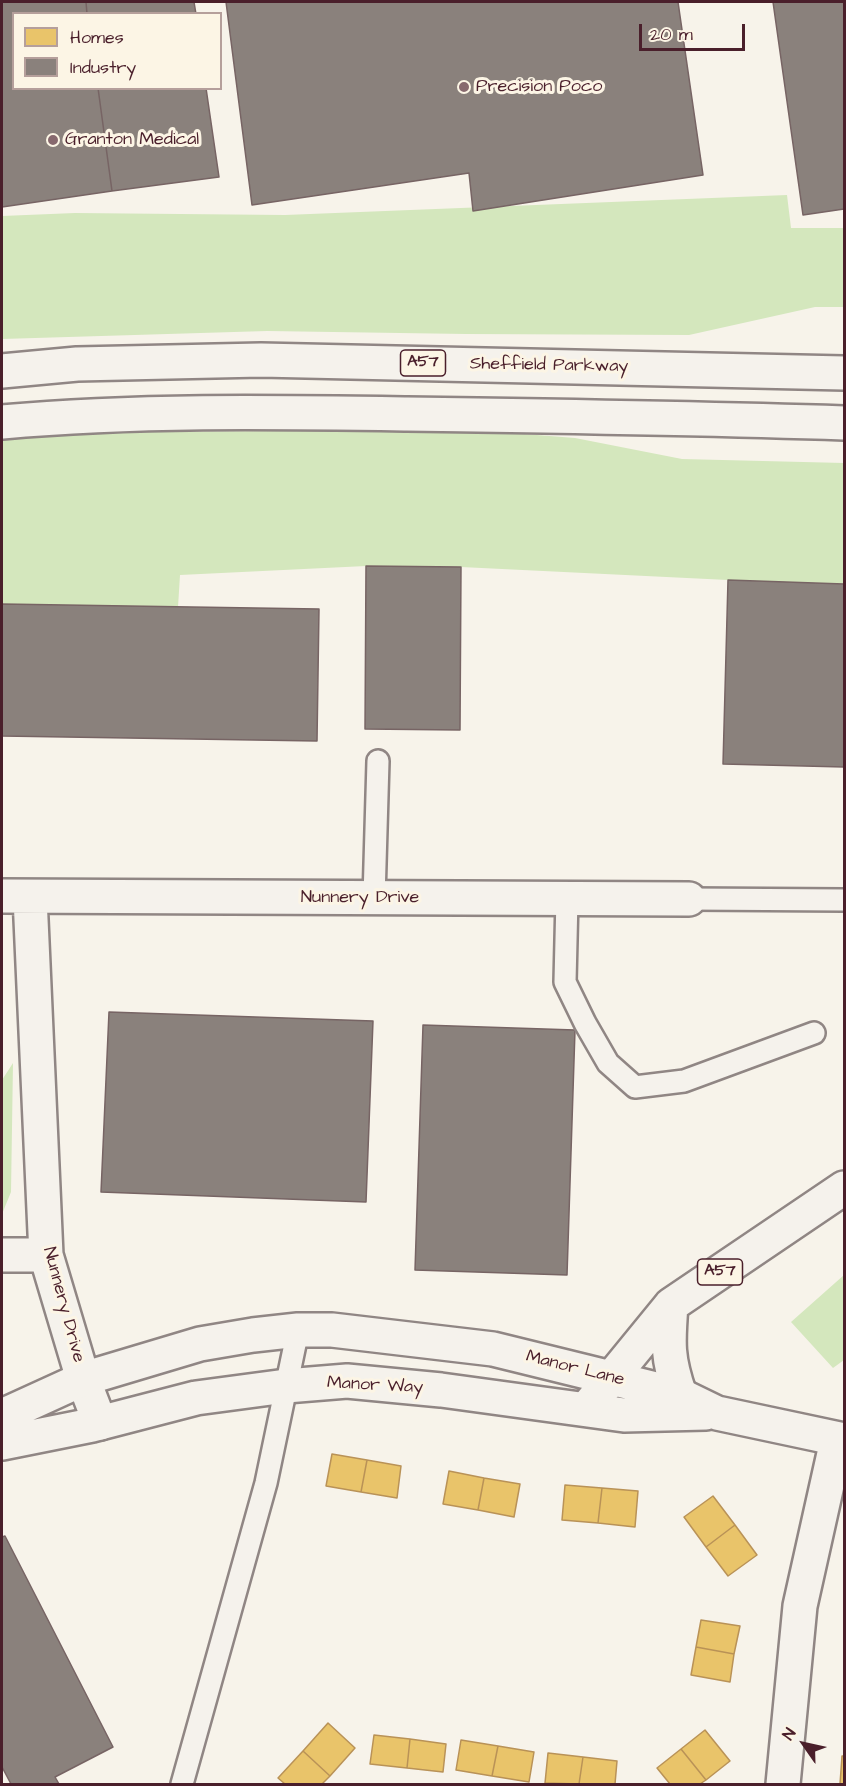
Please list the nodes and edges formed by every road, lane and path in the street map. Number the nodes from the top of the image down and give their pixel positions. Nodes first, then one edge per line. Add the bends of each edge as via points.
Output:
1 (2, 371) edge
2 (844, 373) edge
3 (2, 422) edge
4 (844, 423) edge
5 (378, 762) dead end
6 (16, 896) edge
7 (374, 898) junction
8 (567, 898) junction
9 (689, 899) joint
10 (844, 900) edge
11 (814, 1034) dead end
12 (844, 1188) edge
13 (2, 1255) edge
14 (46, 1256) junction
15 (671, 1305) junction
16 (298, 1330) junction
17 (610, 1378) junction
18 (83, 1379) junction
19 (286, 1386) junction
20 (680, 1395) junction
21 (586, 1410) junction
22 (717, 1413) junction
23 (2, 1416) edge
24 (100, 1423) junction
25 (841, 1440) edge
26 (2, 1443) edge
27 (182, 1785) edge
28 (783, 1785) edge

1 - 2 main road, Sheffield Parkway / A57 via 77,364 261,360
3 - 4 main road via 202,411
5 - 7 lane
6 - 7 main road, Nunnery Drive
6 - 14 main road, Nunnery Drive
7 - 8 main road, Nunnery Drive
8 - 9 main road, Nunnery Drive
8 - 11 lane via 565,982 608,1063 635,1087 684,1081
9 - 10 lane
12 - 15 main road, A57
13 - 14 main road
14 - 18 main road, Nunnery Drive
15 - 17 main road, A57
15 - 20 main road via 668,1346
16 - 17 main road, Manor Lane via 332,1330 493,1349
16 - 18 main road via 200,1344
16 - 19 lane
17 - 20 main road, Manor Lane
17 - 21 main road, A57
18 - 23 main road
18 - 24 main road, Nunnery Drive
19 - 21 main road, Manor Way via 347,1381
19 - 24 main road, Manor Way via 196,1398
19 - 27 lane via 266,1482
20 - 22 main road, Manor Lane
21 - 22 main road, Manor Way via 624,1415
22 - 25 main road, Manor Lane
24 - 26 main road, Manor Way
25 - 28 main road via 800,1606

